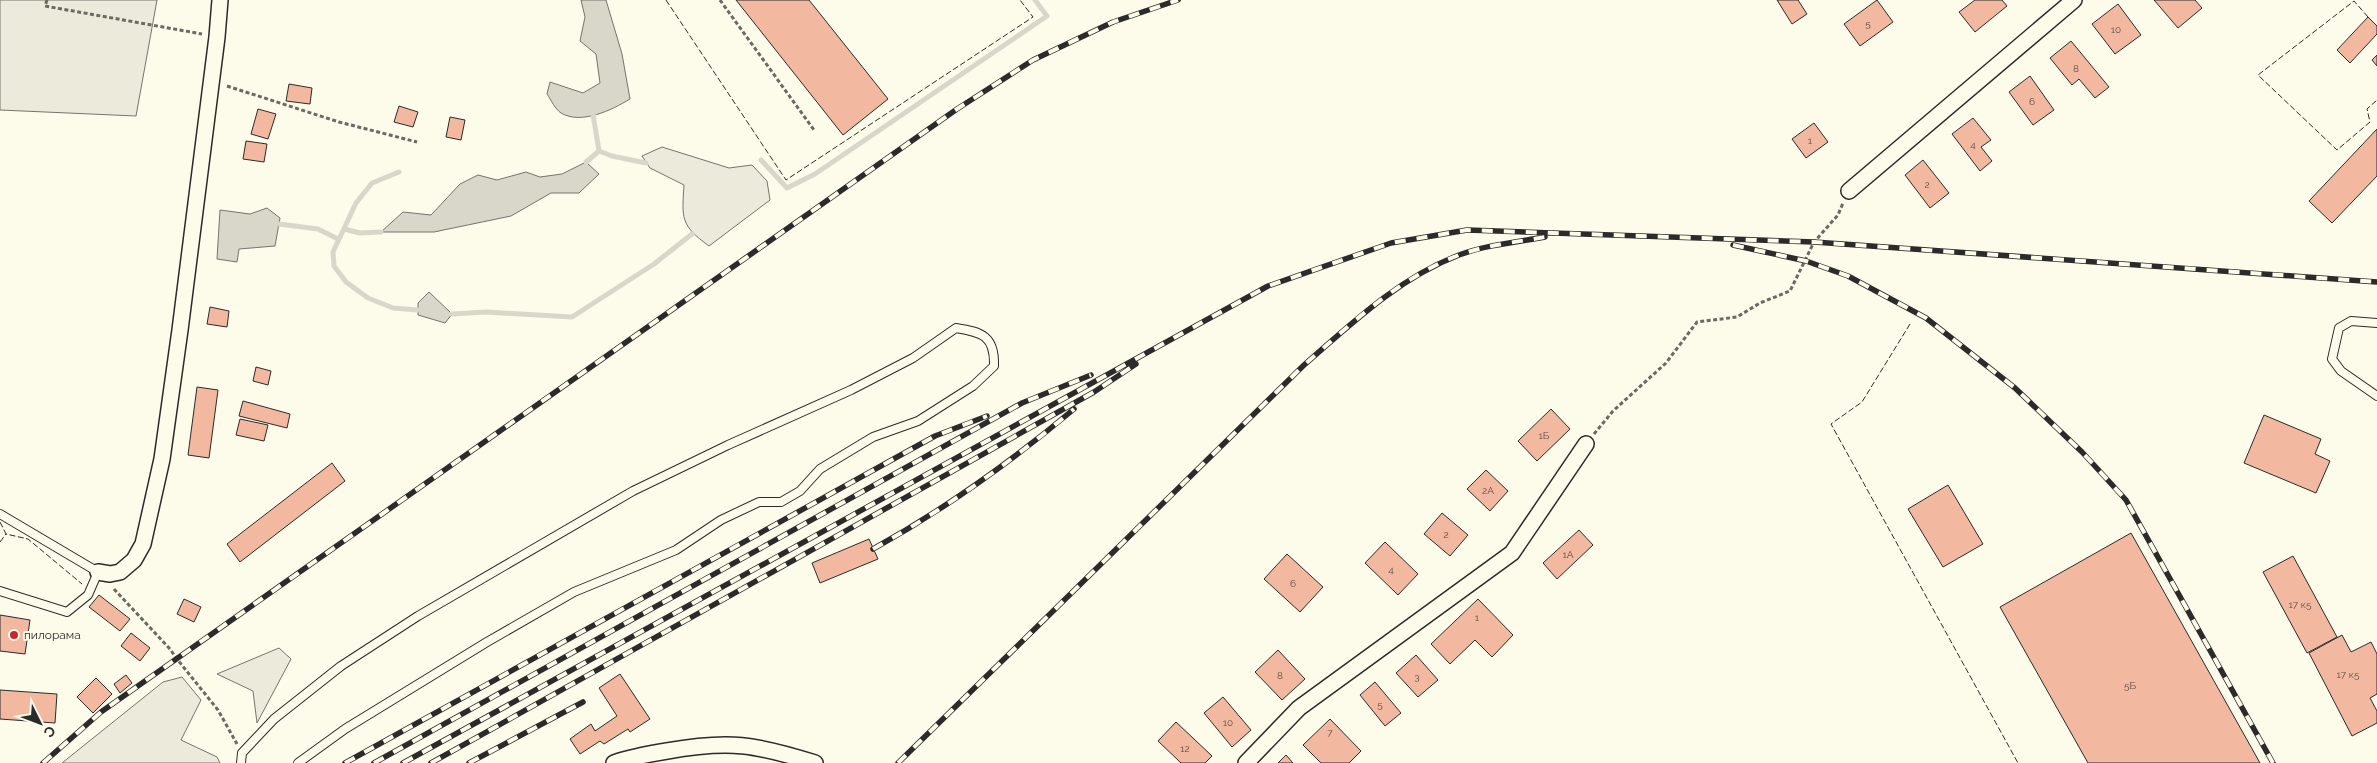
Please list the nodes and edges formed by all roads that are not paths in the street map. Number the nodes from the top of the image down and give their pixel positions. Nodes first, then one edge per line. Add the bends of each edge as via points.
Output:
1 (220, 0) edge
2 (2074, 0) edge
3 (1849, 191) road end
4 (2377, 323) edge
5 (2377, 396) edge
6 (1586, 444) road end
7 (0, 514) edge
8 (98, 572) junction
9 (0, 591) edge
10 (241, 763) edge
11 (298, 763) edge
12 (614, 763) edge
13 (815, 763) edge
14 (1246, 763) edge

1 - 8 street via 162,458 143,544 134,560 120,572
2 - 3 street
4 - 5 lane via 2351,321 2339,328 2332,359 2341,370
6 - 14 street via 1512,553 1299,708
7 - 8 lane
8 - 9 lane via 88,595 67,612
10 - 11 lane via 242,753 274,719 341,666 418,616 633,491 728,444 851,390 913,358 956,328 975,331 988,338 994,352 994,366 973,386 918,421 873,437 820,469 800,492 781,502 759,502 721,520 676,550 574,592 345,729
12 - 13 street via 721,743 767,748

